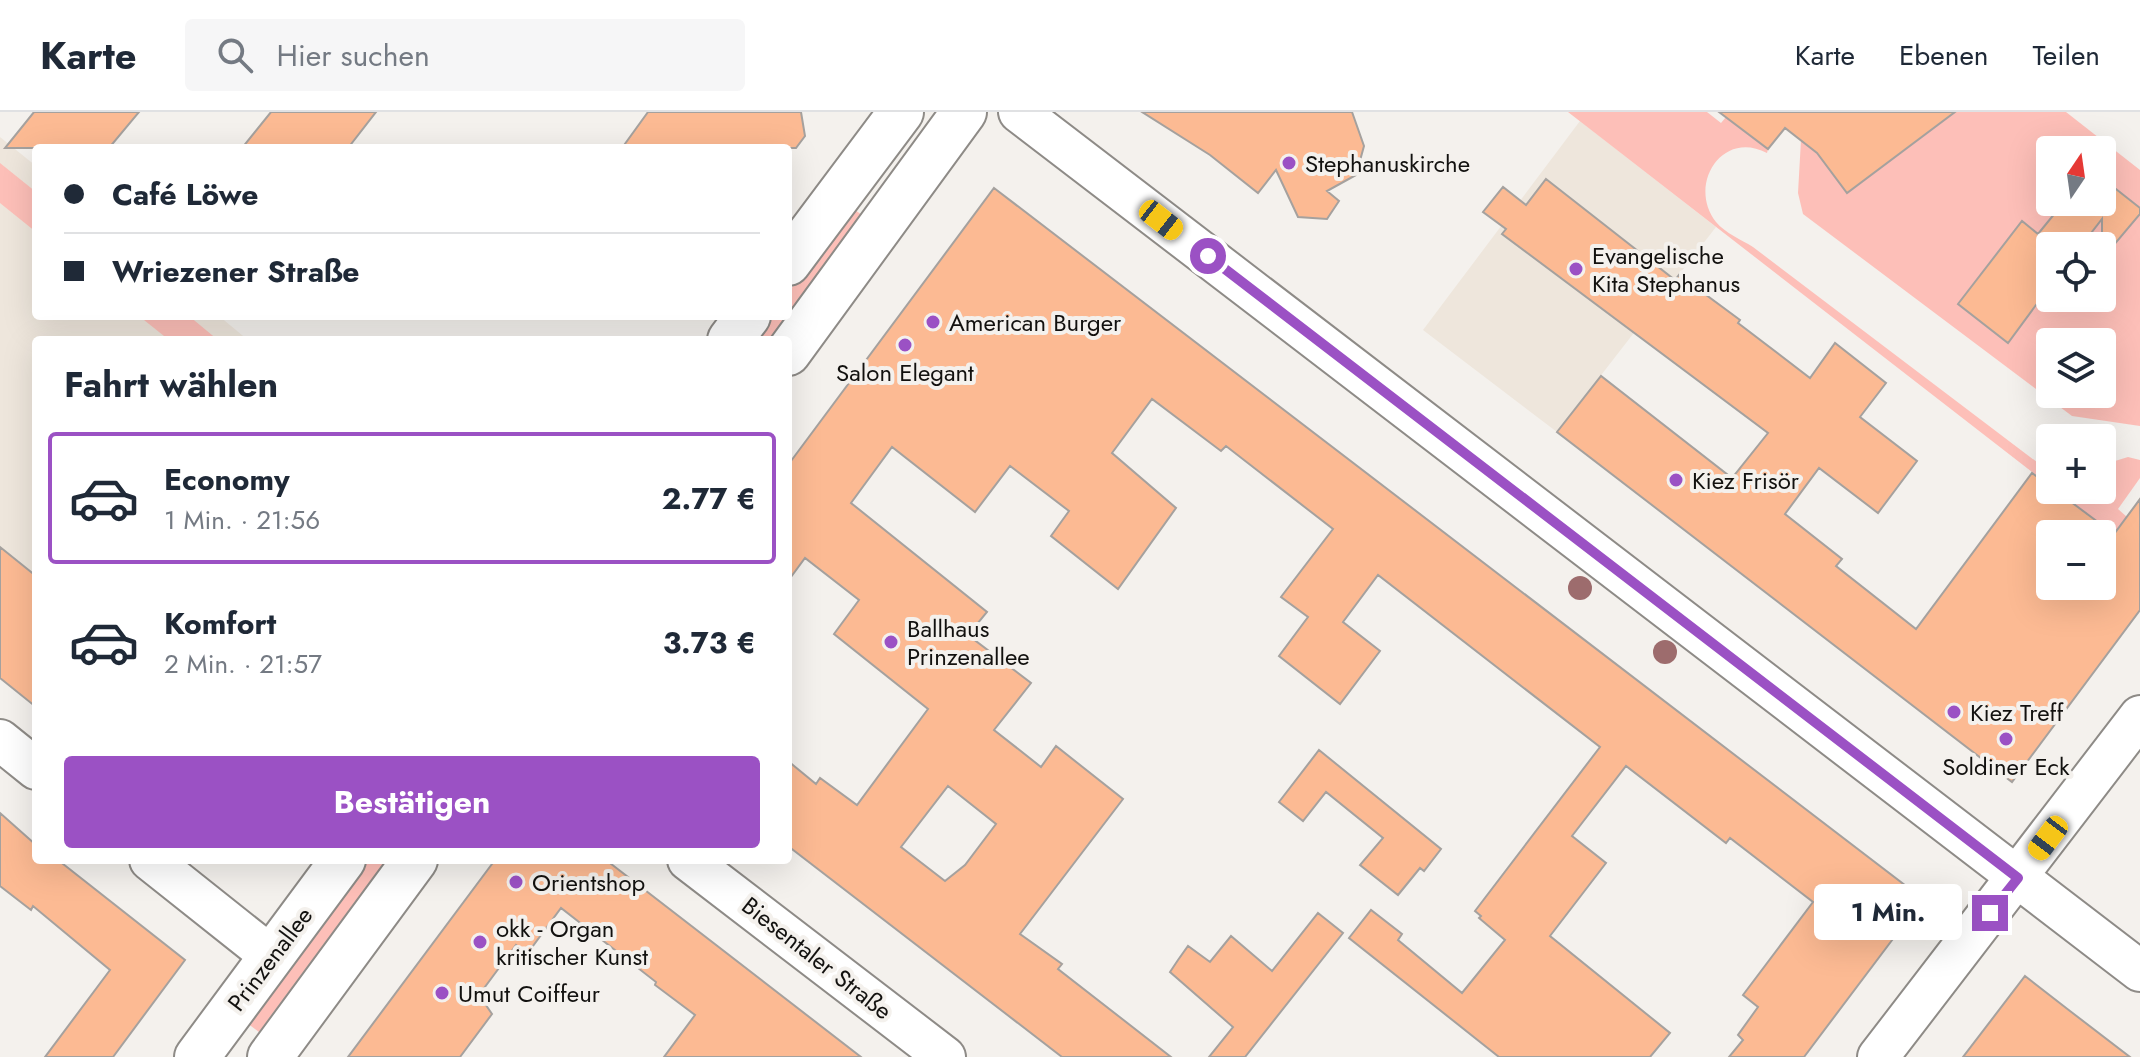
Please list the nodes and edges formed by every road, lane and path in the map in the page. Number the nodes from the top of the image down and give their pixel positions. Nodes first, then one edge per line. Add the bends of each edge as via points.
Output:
1 (901, 112) edge
2 (964, 112) edge
3 (1019, 112) edge
4 (861, 165) junction
5 (903, 196) junction
6 (792, 258) edge
7 (792, 348) edge
8 (2140, 716) edge
9 (0, 740) edge
10 (32, 766) edge
11 (155, 864) edge
12 (340, 864) edge
13 (412, 864) edge
14 (693, 864) edge
15 (2018, 878) junction
16 (272, 957) junction
17 (2140, 971) edge
18 (197, 1057) edge
19 (270, 1057) edge
20 (945, 1057) edge
21 (1878, 1057) edge

1 - 4 main road
2 - 5 main road
3 - 15 street
4 - 5 main road
4 - 6 main road
5 - 7 main road
8 - 15 street
9 - 10 street
11 - 16 street
12 - 16 main road, Prinzenallee
13 - 19 main road
14 - 20 street, Biesentaler Straße
15 - 17 street
15 - 21 street
16 - 18 main road, Prinzenallee

